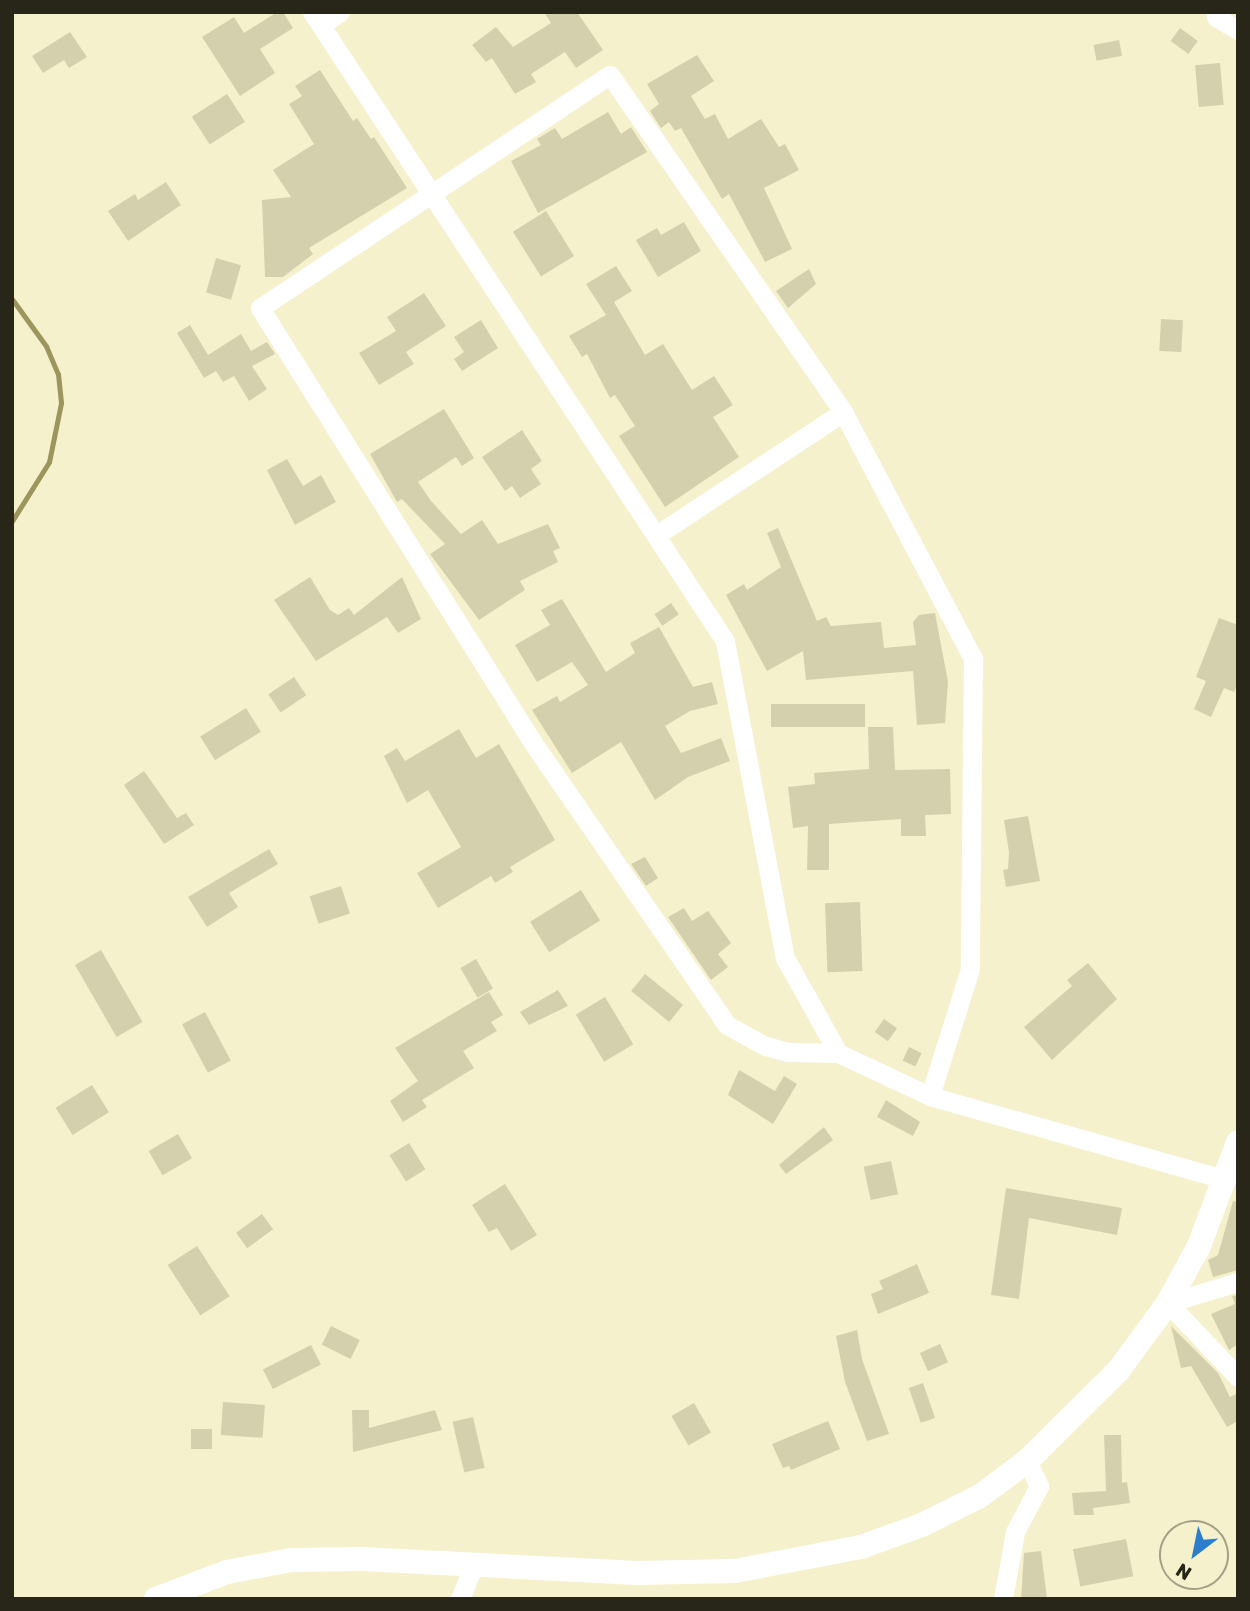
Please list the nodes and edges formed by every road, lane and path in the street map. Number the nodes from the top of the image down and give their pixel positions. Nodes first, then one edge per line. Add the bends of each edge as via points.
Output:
1 (340, 12) edge
2 (1216, 17) dead end
3 (316, 19) edge
4 (1238, 30) edge
5 (433, 192) junction
6 (843, 412) junction
7 (658, 534) junction
8 (838, 1053) junction
9 (930, 1096) junction
10 (1238, 1142) edge
11 (1226, 1180) junction
12 (1238, 1282) edge
13 (1168, 1303) junction
14 (1238, 1377) edge
15 (1027, 1461) junction
16 (474, 1565) junction
17 (156, 1599) edge
18 (460, 1599) edge
19 (1003, 1599) edge

1 - 3 street
2 - 4 street
3 - 5 street
5 - 6 street via 610,75
5 - 7 street
5 - 8 street via 260,308 537,749 727,1025 776,1049
6 - 7 street
6 - 9 street via 973,659 970,970
7 - 8 street via 725,641 785,958
8 - 9 street
9 - 11 street
10 - 11 street
11 - 13 street via 1199,1246
12 - 13 street
13 - 14 street
13 - 15 street via 1118,1371
15 - 16 street via 980,1496 922,1525 809,1559 735,1572 637,1573
15 - 19 street via 1040,1486 1015,1532
16 - 17 street via 291,1560 227,1572
16 - 18 street

